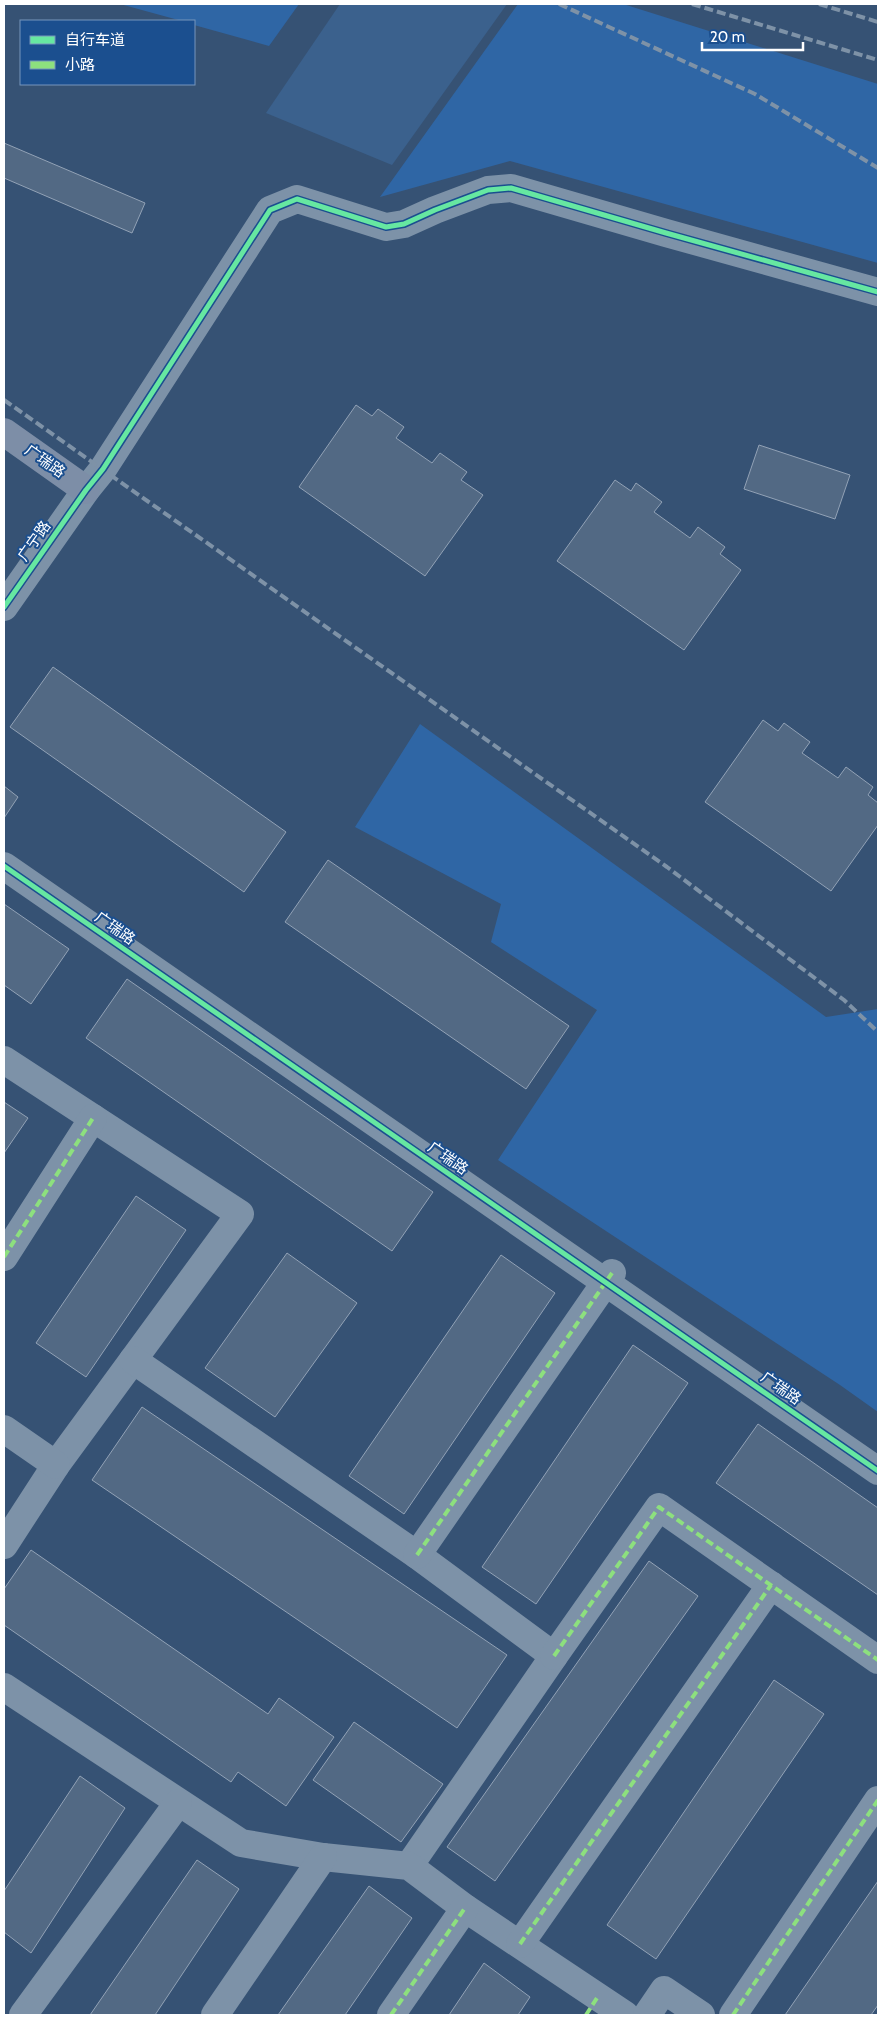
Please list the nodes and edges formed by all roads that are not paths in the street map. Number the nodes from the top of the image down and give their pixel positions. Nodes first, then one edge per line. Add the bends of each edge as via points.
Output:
1 (878, 292) edge
2 (4, 432) edge
3 (86, 490) junction
4 (4, 607) edge
5 (4, 853) edge
6 (4, 866) edge
7 (4, 1060) edge
8 (93, 1118) junction
9 (4, 1257) edge
10 (609, 1278) junction
11 (133, 1360) junction
12 (4, 1428) edge
13 (878, 1455) edge
14 (56, 1464) junction
15 (878, 1471) edge
16 (4, 1545) edge
17 (416, 1555) junction
18 (771, 1585) junction
19 (554, 1656) junction
20 (878, 1660) edge
21 (4, 1687) edge
22 (878, 1800) edge
23 (178, 1802) junction
24 (323, 1856) junction
25 (409, 1866) junction
26 (466, 1908) junction
27 (520, 1944) junction
28 (592, 2006) edge
29 (23, 2015) edge
30 (215, 2015) edge
31 (391, 2015) edge
32 (624, 2015) edge
33 (647, 2015) edge
34 (701, 2015) edge
35 (733, 2015) edge

1 - 3 street, 广宁路 via 512,188 488,190 404,224 386,227 297,199 270,210 103,469
2 - 3 main road, 广瑞路
3 - 4 street, 广宁路
5 - 10 street, 广瑞路
6 - 10 street, 广瑞路
7 - 8 street
8 - 9 street
8 - 11 street via 240,1214
10 - 13 street, 广瑞路
10 - 15 street, 广瑞路
10 - 17 street
11 - 14 street
11 - 17 street
12 - 14 street
14 - 16 street
17 - 19 street
18 - 19 street via 659,1507
18 - 20 street
18 - 27 street
19 - 25 street
21 - 23 street
22 - 35 street
23 - 24 street via 241,1843
23 - 29 street
24 - 25 street
24 - 30 street
25 - 26 street
26 - 27 street
26 - 31 street
27 - 28 street
28 - 32 street
33 - 34 street via 664,1990

